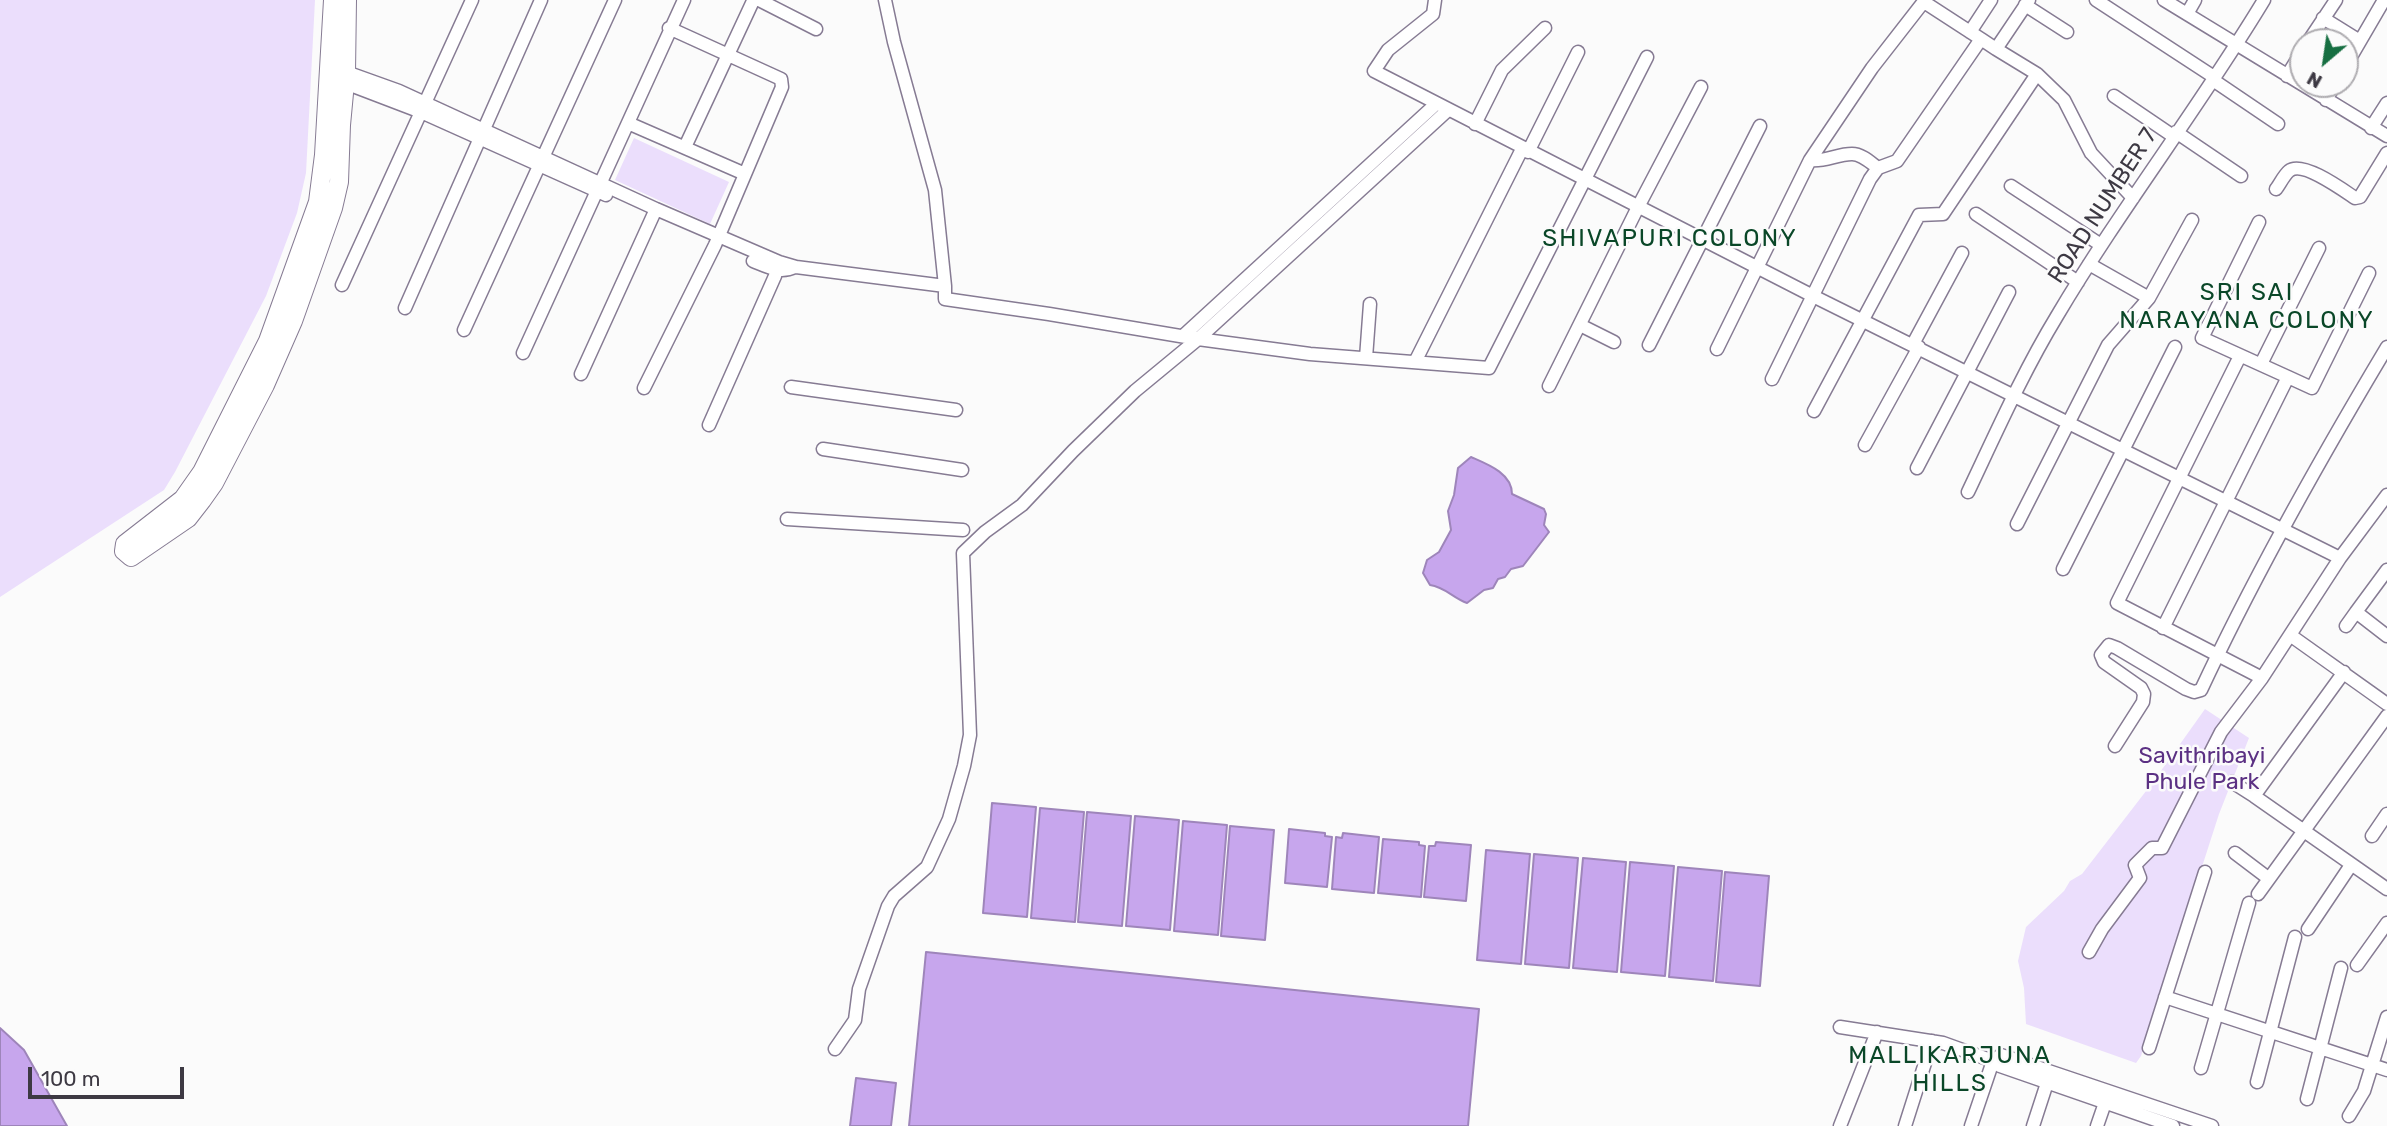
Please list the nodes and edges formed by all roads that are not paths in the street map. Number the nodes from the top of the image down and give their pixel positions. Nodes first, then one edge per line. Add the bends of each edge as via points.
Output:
1 (333, 0) edge
2 (347, 0) edge
3 (472, 0) edge
4 (541, 0) edge
5 (615, 0) edge
6 (684, 0) edge
7 (755, 0) edge
8 (885, 0) edge
9 (1435, 0) edge
10 (1991, 0) edge
11 (2096, 0) edge
12 (2164, 0) edge
13 (2195, 0) edge
14 (2264, 0) edge
15 (2336, 0) edge
16 (2384, 0) edge
17 (1924, 1) edge
18 (2027, 3) edge
19 (2187, 14) junction
20 (2323, 18) junction
21 (1545, 27) dead end
22 (2317, 28) edge
23 (669, 29) junction
24 (817, 29) dead end
25 (2067, 32) dead end
26 (1976, 35) junction
27 (2360, 41) joint
28 (2237, 46) junction
29 (1996, 49) junction
30 (1578, 52) dead end
31 (726, 56) junction
32 (1647, 57) dead end
33 (2289, 73) edge
34 (2037, 74) junction
35 (2287, 76) junction
36 (346, 77) junction
37 (2213, 78) junction
38 (1701, 87) dead end
39 (2114, 96) dead end
40 (2326, 100) joint
41 (2387, 103) edge
42 (1436, 104) junction
43 (423, 107) junction
44 (1448, 110) junction
45 (628, 123) junction
46 (1475, 124) junction
47 (2278, 124) dead end
48 (1760, 126) dead end
49 (2371, 128) junction
50 (482, 134) junction
51 (2175, 134) junction
52 (2387, 136) edge
53 (685, 146) junction
54 (1525, 150) junction
55 (2387, 153) edge
56 (1810, 160) junction
57 (541, 161) junction
58 (1878, 168) junction
59 (745, 174) junction
60 (2241, 176) dead end
61 (1584, 180) junction
62 (2011, 186) dead end
63 (599, 187) junction
64 (2276, 189) dead end
65 (2133, 198) junction
66 (1638, 207) junction
67 (655, 213) junction
68 (1976, 214) dead end
69 (1321, 218) junction
70 (2192, 220) dead end
71 (2259, 222) dead end
72 (1703, 239) junction
73 (716, 241) junction
74 (2101, 245) junction
75 (2319, 248) dead end
76 (1962, 253) dead end
77 (2089, 264) junction
78 (778, 266) junction
79 (1758, 268) junction
80 (2370, 273) dead end
81 (2078, 282) junction
82 (342, 285) dead end
83 (945, 286) junction
84 (296, 289) junction
85 (2009, 292) dead end
86 (1813, 296) junction
87 (2149, 298) junction
88 (1370, 304) dead end
89 (405, 308) dead end
90 (1862, 320) junction
91 (1580, 325) junction
92 (464, 330) dead end
93 (1183, 336) junction
94 (1198, 339) junction
95 (1614, 342) dead end
96 (1649, 345) dead end
97 (1916, 346) junction
98 (2175, 347) dead end
99 (2387, 347) edge
100 (1717, 349) dead end
101 (523, 353) dead end
102 (2240, 356) junction
103 (1366, 358) junction
104 (1415, 362) junction
105 (2261, 364) junction
106 (1966, 372) junction
107 (581, 374) dead end
108 (2288, 377) junction
109 (1772, 379) dead end
110 (1549, 386) dead end
111 (792, 387) dead end
112 (644, 388) dead end
113 (2014, 397) junction
114 (956, 410) dead end
115 (1814, 411) dead end
116 (2069, 423) junction
117 (709, 425) dead end
118 (1865, 445) dead end
119 (823, 449) dead end
120 (2124, 450) junction
121 (1917, 468) dead end
122 (962, 470) dead end
123 (2179, 478) junction
124 (1968, 492) dead end
125 (2387, 495) edge
126 (2227, 501) junction
127 (788, 519) dead end
128 (2017, 524) dead end
129 (2283, 529) junction
130 (963, 530) dead end
131 (2340, 558) junction
132 (2063, 569) dead end
133 (2387, 570) edge
134 (2356, 612) junction
135 (2346, 626) dead end
136 (2163, 628) junction
137 (2290, 635) junction
138 (2387, 636) edge
139 (2217, 656) junction
140 (2344, 672) junction
141 (2262, 678) junction
142 (2387, 704) edge
143 (2387, 716) edge
144 (2115, 746) dead end
145 (2232, 782) dead end
146 (2254, 796) junction
147 (2387, 814) edge
148 (2304, 830) junction
149 (2372, 836) dead end
150 (2235, 853) dead end
151 (2351, 865) junction
152 (2205, 872) dead end
153 (2268, 877) junction
154 (2387, 889) edge
155 (2387, 923) edge
156 (2308, 929) dead end
157 (2295, 937) dead end
158 (2089, 952) dead end
159 (2357, 965) dead end
160 (2342, 968) dead end
161 (2165, 997) junction
162 (2218, 1014) junction
163 (2387, 1017) edge
164 (1840, 1027) dead end
165 (2271, 1031) junction
166 (1877, 1032) junction
167 (1932, 1041) junction
168 (2149, 1048) dead end
169 (2320, 1048) junction
170 (835, 1049) dead end
171 (1993, 1061) junction
172 (2373, 1065) junction
173 (2201, 1068) dead end
174 (2387, 1070) edge
175 (2257, 1082) dead end
176 (2047, 1083) junction
177 (2107, 1096) junction
178 (2307, 1099) dead end
179 (2349, 1116) dead end
180 (2168, 1125) edge
181 (1840, 1126) edge
182 (1905, 1126) edge
183 (1971, 1126) edge
184 (2033, 1126) edge
185 (2097, 1126) edge
186 (2212, 1126) edge

1 - 84 street via 318,202
2 - 36 street
3 - 43 street
4 - 50 street
5 - 57 street
6 - 23 street
7 - 24 street
7 - 31 street
8 - 83 street via 935,190
9 - 42 street via 1433,14 1388,50 1374,71
10 - 26 street
11 - 37 street
12 - 19 street
13 - 19 street
14 - 28 street, ROAD NUMBER 7
15 - 20 street
16 - 27 street
17 - 26 street
17 - 56 street
18 - 25 street
18 - 29 street
19 - 28 street
20 - 22 street
20 - 27 street
21 - 46 street via 1502,70
23 - 31 street
23 - 45 street
26 - 29 street
26 - 58 street via 1897,162
28 - 35 street
28 - 37 street, ROAD NUMBER 7
29 - 34 street
30 - 54 street
31 - 53 street
31 - 59 street via 781,79 782,87
32 - 61 street
33 - 35 street
34 - 65 street via 2064,100 2091,153
34 - 90 street via 1943,214 1919,215
35 - 40 street
36 - 43 street
36 - 84 street via 333,208
37 - 47 street
37 - 51 street, ROAD NUMBER 7
38 - 66 street
39 - 51 street
40 - 49 street
41 - 49 street
42 - 44 street
42 - 69 street
43 - 50 street
43 - 82 street
44 - 46 street
44 - 69 street
45 - 53 street
45 - 63 street
46 - 54 street
48 - 72 street
49 - 52 street
50 - 57 street
50 - 89 street
51 - 60 street
51 - 65 street, ROAD NUMBER 7
53 - 59 street
54 - 61 street
54 - 104 street
55 - 64 street via 2360,197 2296,167
56 - 58 street via 1853,154
56 - 79 street
57 - 63 street
57 - 92 street
58 - 86 street
59 - 73 street
61 - 66 street
61 - 104 street via 1489,368
62 - 74 street
63 - 67 street
63 - 101 street
65 - 74 street, ROAD NUMBER 7
66 - 72 street
66 - 91 street
67 - 73 street
67 - 107 street
68 - 81 street
69 - 93 street
69 - 94 street
70 - 87 street
71 - 102 street via 2202,338
72 - 79 street
72 - 96 street
73 - 78 street
73 - 112 street
74 - 77 street, ROAD NUMBER 7
75 - 105 street
76 - 97 street
77 - 81 street, ROAD NUMBER 7
77 - 87 street
78 - 83 street
78 - 117 street
79 - 86 street
79 - 100 street
80 - 108 street via 2312,388
81 - 113 street, ROAD NUMBER 7
83 - 93 street via 945,299
84 - 84 street via 265,385 208,492 188,518 131,557 124,551 125,544 183,499 202,472
85 - 106 street
86 - 90 street
86 - 109 street
87 - 116 street via 2108,345
88 - 103 street
90 - 97 street
90 - 115 street
91 - 95 street
91 - 110 street
93 - 94 street
94 - 103 street
94 - 170 street via 1135,391 1022,505 963,553 970,735 964,766 949,819 927,867 888,906 859,989 855,1020
97 - 106 street
97 - 118 street
98 - 120 street
99 - 129 street
102 - 105 street
102 - 123 street
103 - 104 street
105 - 108 street
106 - 113 street
106 - 121 street
108 - 126 street
111 - 114 street
113 - 116 street
113 - 124 street, ROAD NUMBER 7
116 - 120 street
116 - 128 street
119 - 122 street
120 - 123 street
120 - 132 street
123 - 126 street
123 - 136 street via 2117,603
125 - 131 street
126 - 129 street
126 - 136 street
127 - 130 street
129 - 131 street
129 - 139 street
131 - 137 street
133 - 134 street
134 - 135 street
134 - 138 street
136 - 139 street
137 - 140 street
137 - 141 street
139 - 141 street
139 - 144 street via 2201,690 2194,692 2109,645 2101,654 2104,662 2144,694
140 - 142 street
140 - 146 street
141 - 158 street via 2221,732 2162,848 2152,848 2138,860 2136,886
143 - 148 street
145 - 146 street
146 - 148 street
147 - 149 street
148 - 151 street
148 - 153 street
150 - 153 street
151 - 154 street
151 - 156 street
152 - 161 street
153 - 162 street via 2253,899
155 - 159 street
157 - 165 street
160 - 169 street
161 - 162 street
161 - 168 street
162 - 165 street
162 - 173 street
163 - 172 street
164 - 166 street
165 - 169 street
165 - 175 street
166 - 167 street
166 - 181 street
167 - 171 street
167 - 182 street
169 - 172 street
169 - 178 street
171 - 176 street
171 - 177 street via 2001,1055
171 - 183 street
172 - 174 street
172 - 179 street
176 - 177 street
176 - 184 street
177 - 180 street
177 - 185 street
177 - 186 street

